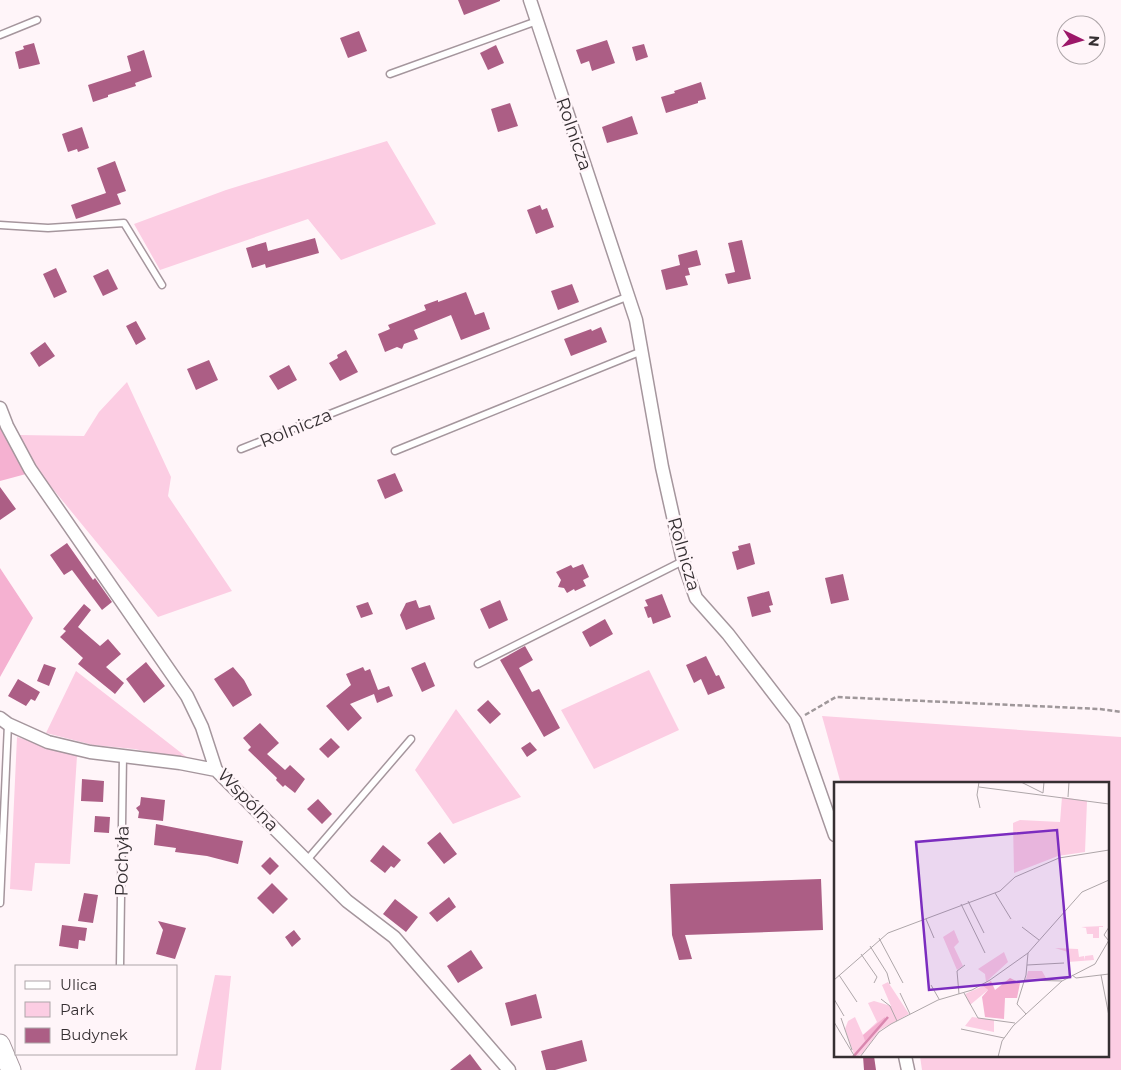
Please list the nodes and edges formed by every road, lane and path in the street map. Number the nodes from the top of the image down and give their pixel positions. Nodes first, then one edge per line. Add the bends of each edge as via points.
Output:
1 (530, 0) edge
2 (37, 20) dead end
3 (537, 21) junction
4 (0, 35) edge
5 (390, 74) dead end
6 (0, 225) edge
7 (162, 285) dead end
8 (629, 296) junction
9 (642, 351) junction
10 (0, 408) edge
11 (242, 449) dead end
12 (395, 451) dead end
13 (683, 561) junction
14 (478, 664) dead end
15 (1121, 712) edge
16 (4, 721) edge
17 (796, 721) junction
18 (410, 739) dead end
19 (123, 755) junction
20 (216, 770) junction
21 (834, 832) edge
22 (307, 860) junction
23 (0, 903) edge
24 (120, 965) edge
25 (0, 1044) edge
26 (11, 1070) edge
27 (508, 1070) edge

1 - 3 street, Rolnicza
2 - 4 lane
3 - 5 lane
3 - 8 street, Rolnicza
6 - 7 lane via 48,228 124,222
8 - 9 street, Rolnicza
8 - 11 lane, Rolnicza
9 - 12 lane
9 - 13 street, Rolnicza via 662,467
10 - 20 street, Wspólna via 30,469 187,696 202,727
13 - 14 lane
13 - 17 street, Rolnicza via 696,598
15 - 17 path via 836,697
16 - 19 street via 48,742 90,752
16 - 23 lane
17 - 21 street, Rolnicza
18 - 22 lane
19 - 20 street
19 - 24 lane, Pochyła
20 - 22 street, Wspólna
22 - 27 street, Wspólna via 347,901 394,937
25 - 26 street

